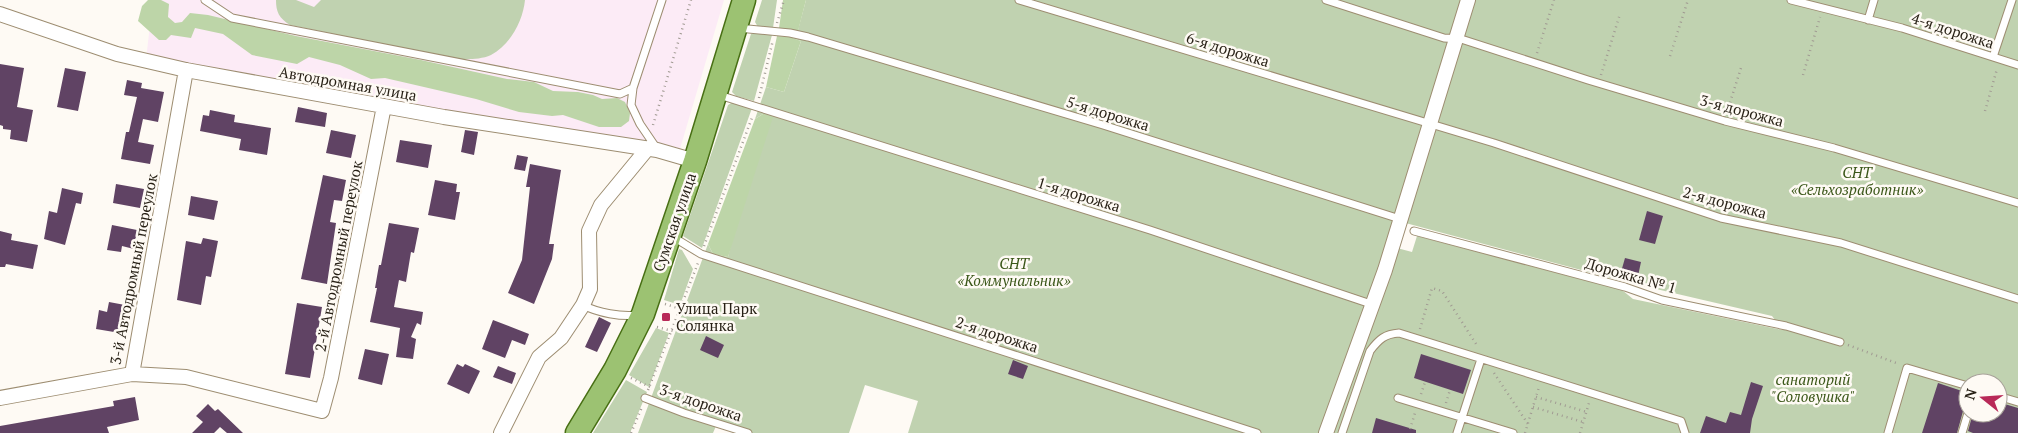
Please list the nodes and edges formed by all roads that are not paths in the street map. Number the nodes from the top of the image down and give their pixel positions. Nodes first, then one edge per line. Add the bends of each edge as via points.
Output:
1 (205, 0) edge
2 (662, 0) edge
3 (744, 0) edge
4 (1019, 0) edge
5 (1326, 0) edge
6 (1468, 0) edge
7 (1791, 0) edge
8 (1874, 0) edge
9 (2012, 0) edge
10 (0, 14) edge
11 (1868, 20) junction
12 (736, 28) junction
13 (1458, 39) junction
14 (1996, 58) junction
15 (2018, 64) edge
16 (186, 70) junction
17 (633, 88) junction
18 (716, 94) junction
19 (384, 106) junction
20 (1428, 124) junction
21 (651, 145) junction
22 (695, 161) junction
23 (2018, 203) edge
24 (1400, 219) junction
25 (1414, 231) dead end
26 (670, 236) junction
27 (2018, 299) edge
28 (1371, 304) junction
29 (583, 305) junction
30 (643, 314) junction
31 (1840, 342) road end
32 (1480, 359) junction
33 (132, 374) junction
34 (1958, 383) edge
35 (0, 398) edge
36 (645, 398) road end
37 (1398, 398) dead end
38 (1462, 418) junction
39 (501, 433) edge
40 (577, 433) edge
41 (748, 433) edge
42 (1257, 433) edge
43 (1326, 433) edge
44 (1342, 433) edge
45 (1457, 433) edge
46 (1513, 433) edge
47 (1685, 433) edge
48 (1888, 433) edge

1 - 17 lane via 232,18 620,94
2 - 17 lane
3 - 12 main road, Сумская улица
4 - 20 lane, 6-я дорожка
5 - 13 lane, 3-я дорожка via 1444,38
6 - 13 street
7 - 11 lane, 4-я дорожка
8 - 11 lane
9 - 14 lane
10 - 16 street, Автодромная улица via 117,54
11 - 14 lane, 4-я дорожка
12 - 18 main road, Сумская улица
12 - 24 lane, 5-я дорожка via 808,37
13 - 20 street
13 - 23 lane, 3-я дорожка via 1724,121 1834,148
14 - 15 lane, 4-я дорожка
16 - 19 street, Автодромная улица
16 - 33 street, 3-й Автодромный переулок
17 - 21 lane via 631,105
18 - 22 main road, Сумская улица
18 - 28 lane, 1-я дорожка via 1150,230
19 - 21 street, Автодромная улица
19 - 33 street, 2-й Автодромный переулок via 322,411 186,377
20 - 24 street
20 - 27 lane, 2-я дорожка via 1721,218 1841,243
21 - 22 street, Автодромная улица
21 - 29 street via 601,205 589,231 590,289
22 - 26 main road, Сумская улица
24 - 28 street
25 - 31 lane, Дорожка № 1 via 1625,287 1662,300 1786,326
26 - 30 main road, Сумская улица
26 - 42 lane, 2-я дорожка via 701,254
28 - 43 street
29 - 30 lane via 592,310 629,316
29 - 39 street via 561,338 539,356
30 - 40 main road, Сумская улица via 615,370
32 - 38 lane
32 - 44 lane via 1400,333 1379,339 1370,351
32 - 47 lane via 1681,421
33 - 35 street, 3-й Автодромный переулок
34 - 48 lane via 1907,368
36 - 41 lane, 3-я дорожка
37 - 38 lane
38 - 45 lane
38 - 46 lane

